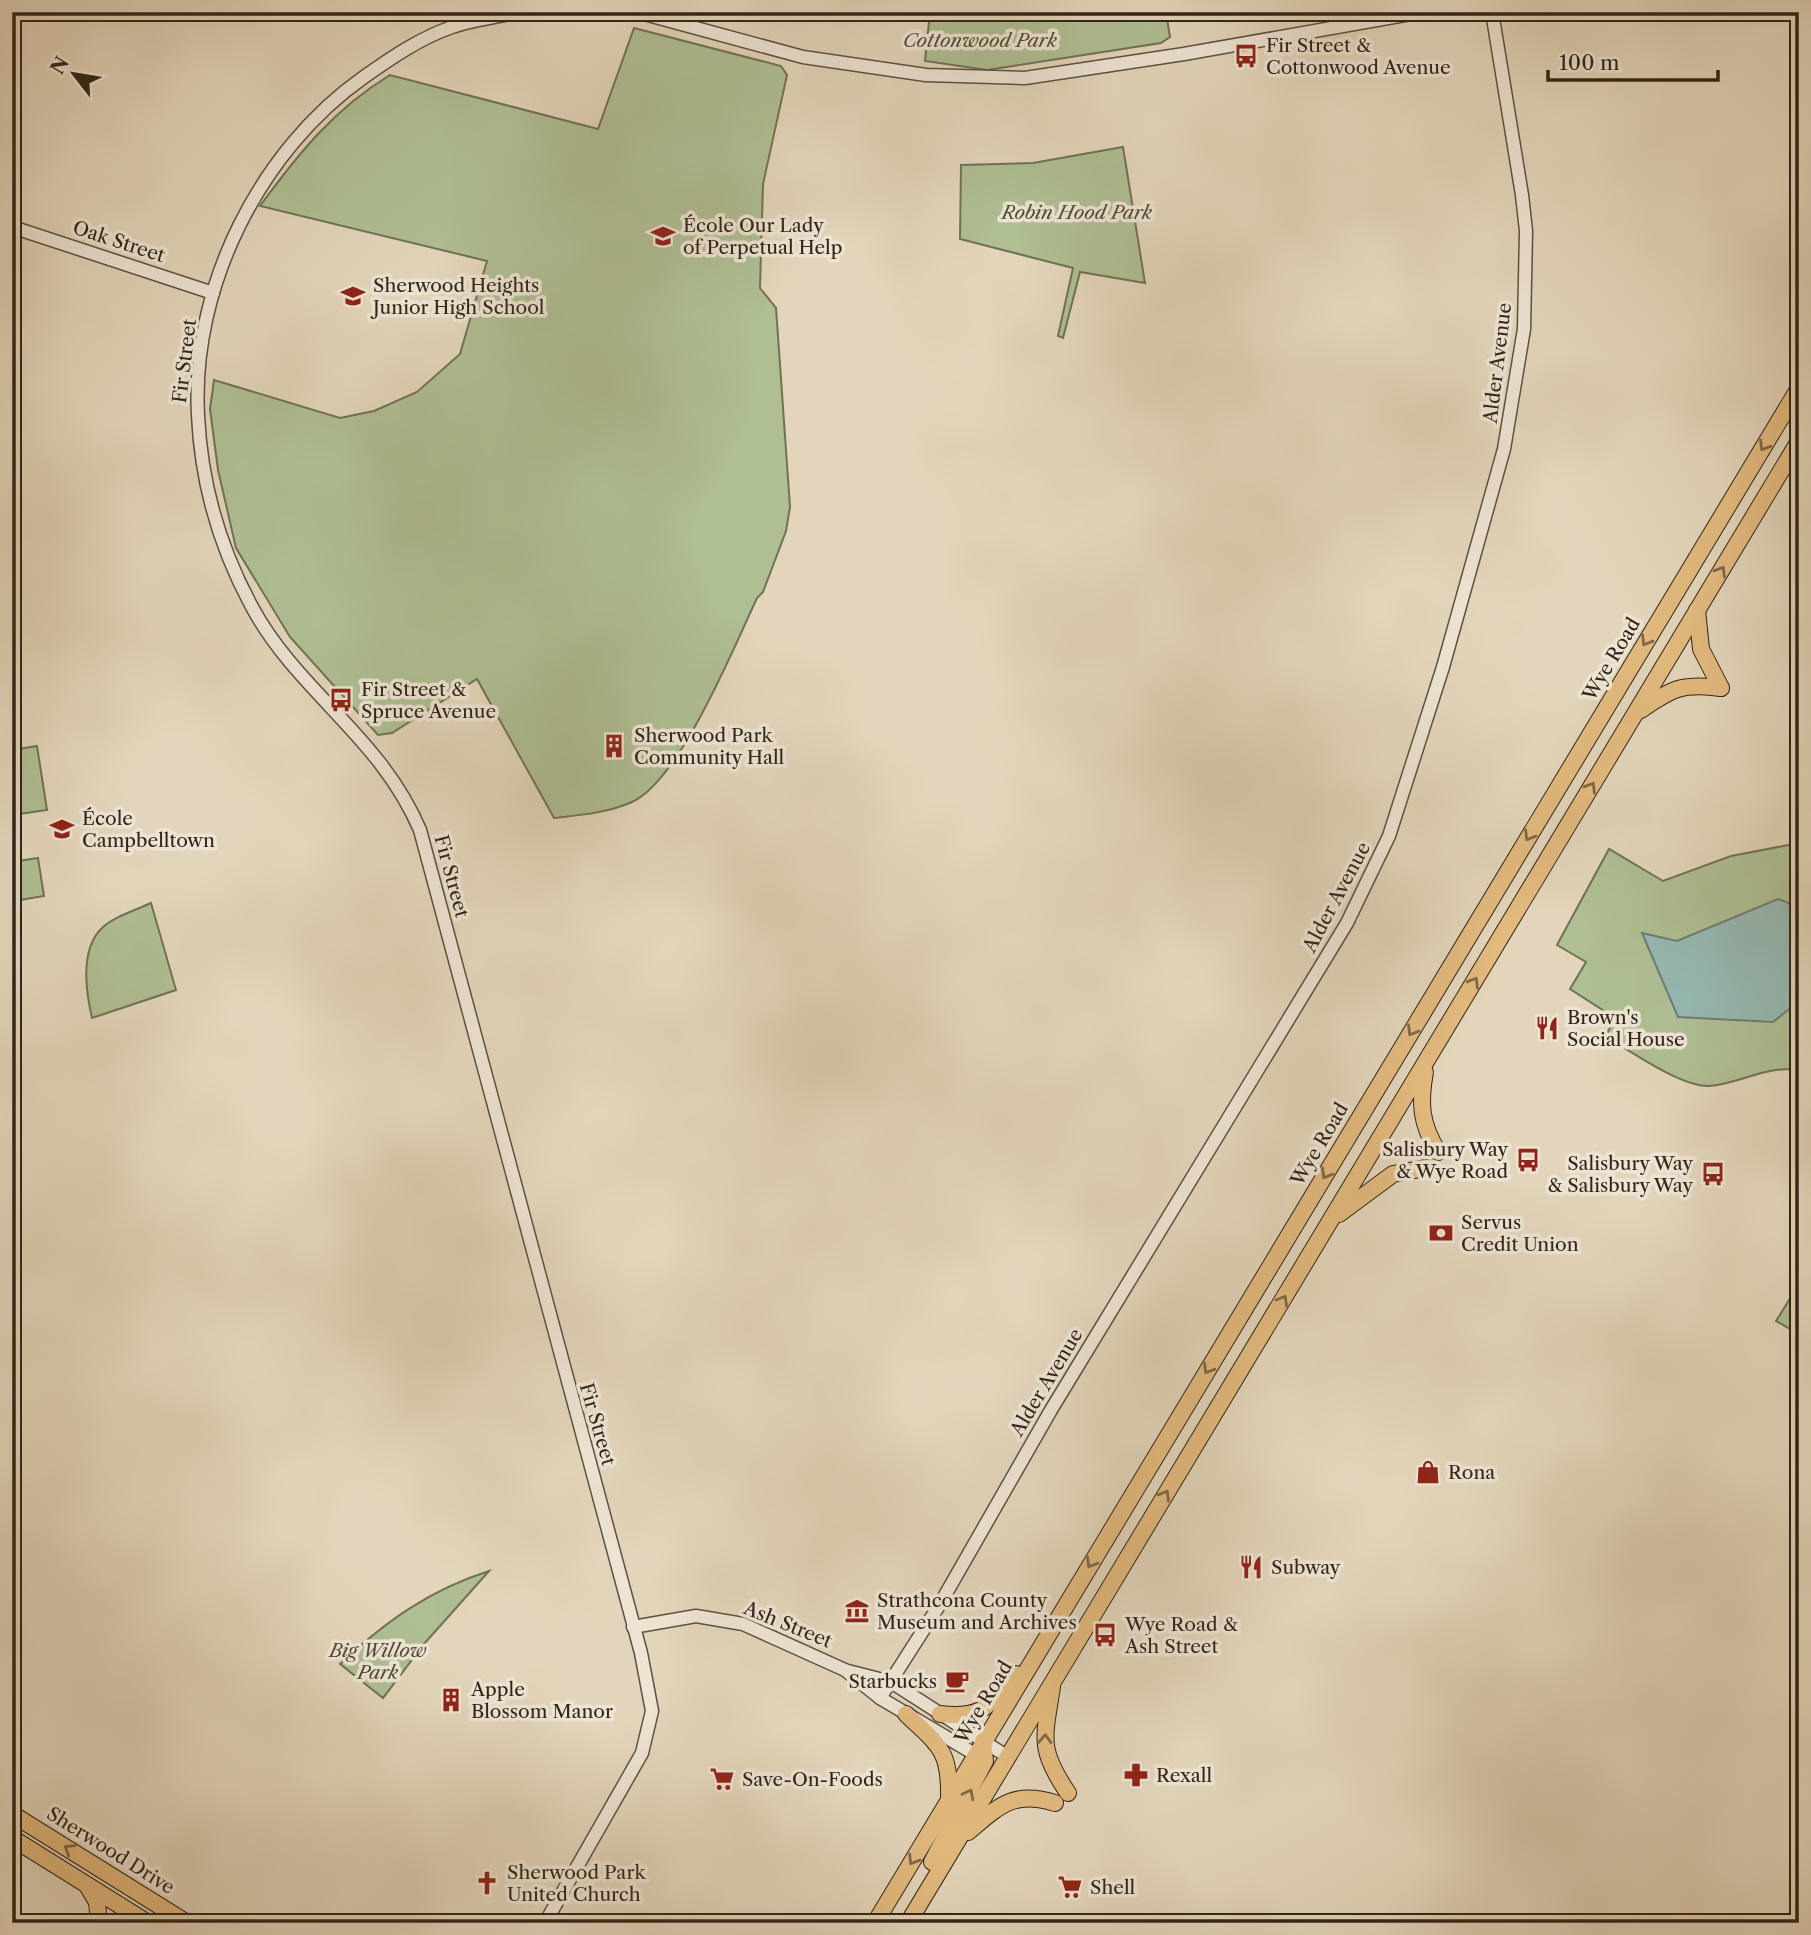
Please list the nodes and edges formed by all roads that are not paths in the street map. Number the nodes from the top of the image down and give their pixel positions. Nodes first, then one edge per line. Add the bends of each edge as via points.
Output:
1 (519, 12) edge
2 (637, 12) edge
3 (1422, 12) edge
4 (1492, 12) edge
5 (12, 226) edge
6 (214, 293) junction
7 (1799, 387) edge
8 (1799, 441) edge
9 (1697, 610) junction
10 (1633, 716) junction
11 (1426, 1061) junction
12 (1328, 1222) junction
13 (633, 1628) junction
14 (1039, 1649) junction
15 (845, 1670) junction
16 (1053, 1679) junction
17 (891, 1682) junction
18 (880, 1698) junction
19 (906, 1714) junction
20 (940, 1714) junction
21 (981, 1752) junction
22 (1004, 1763) junction
23 (948, 1802) junction
24 (12, 1814) edge
25 (12, 1838) edge
26 (956, 1843) junction
27 (84, 1883) junction
28 (909, 1922) edge
29 (99, 1923) edge
30 (148, 1923) edge
31 (187, 1923) edge
32 (545, 1923) edge
33 (875, 1923) edge

1 - 6 street, Fir Street via 451,28 427,39 394,55 327,105 259,189
2 - 3 street via 803,57 926,75 1025,78
4 - 17 street, Alder Avenue via 1523,207 1524,329 1504,449 1397,816 1347,923
5 - 6 street, Oak Street
6 - 13 street, Fir Street via 197,412 201,454 224,550 267,633 378,758 399,786 420,830
7 -> 14 main road, Wye Road
9 -> 8 main road
9 - 10 main road
9 - 10 main road via 1701,649 1721,688 1683,685
11 -> 10 main road
11 - 12 main road
11 - 12 main road via 1421,1114 1434,1160 1393,1174
16 -> 12 main road
13 - 15 street, Ash Street via 696,1616 719,1618 767,1633
13 - 32 street, Fir Street via 652,1711 646,1740 621,1794
14 - 20 main road via 980,1711 966,1717
14 - 21 main road, Wye Road
15 - 17 street, Ash Street
15 - 18 street, Ash Street
16 - 22 main road
26 -> 16 main road via 1010,1802 1033,1796 1062,1798 1045,1753
17 - 18 street, Alder Avenue
17 - 20 street, Ash Street
18 - 19 street, Ash Street
19 - 21 street, Ash Street
19 - 23 main road via 938,1745 948,1762
20 - 21 street, Ash Street
21 - 22 street, Ash Street
21 - 22 street, Ash Street
21 - 23 main road, Wye Road
28 -> 21 main road via 909,1904
22 - 26 main road
23 -> 33 main road, Wye Road
31 -> 24 main road, Sherwood Drive
25 - 27 main road
26 - 28 main road
27 - 29 main road via 97,1902
27 - 30 main road

